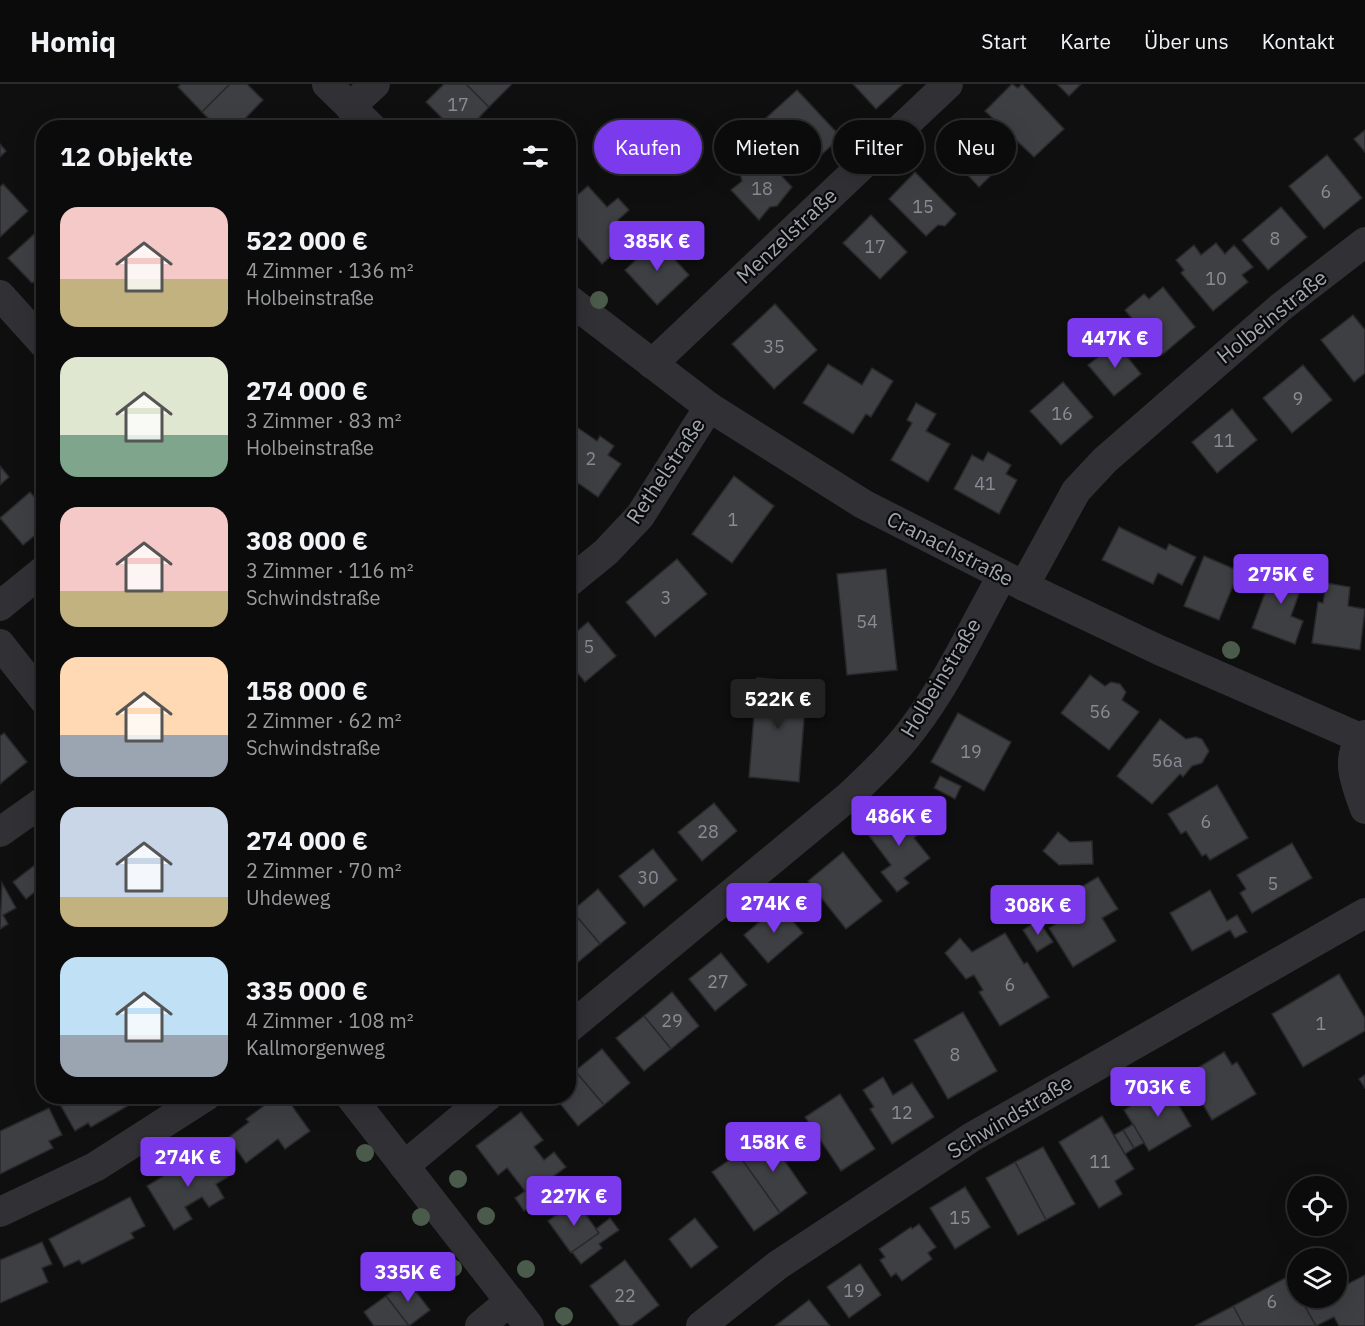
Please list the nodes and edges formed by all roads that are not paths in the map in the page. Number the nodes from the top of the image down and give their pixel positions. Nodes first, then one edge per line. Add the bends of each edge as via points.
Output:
1 (327, 84) edge
2 (375, 84) edge
3 (948, 84) edge
4 (350, 107) junction
5 (364, 120) edge
6 (1365, 242) edge
7 (0, 295) edge
8 (576, 305) edge
9 (36, 335) edge
10 (652, 363) junction
11 (709, 406) junction
12 (576, 576) edge
13 (36, 577) edge
14 (1013, 581) junction
15 (0, 606) edge
16 (0, 644) edge
17 (36, 690) edge
18 (1364, 738) edge
19 (36, 807) edge
20 (1365, 809) edge
21 (0, 832) edge
22 (1365, 913) edge
23 (576, 1022) edge
24 (193, 1104) edge
25 (356, 1104) edge
26 (479, 1104) edge
27 (405, 1166) junction
28 (0, 1212) edge
29 (510, 1301) junction
30 (480, 1326) edge
31 (529, 1326) edge
32 (701, 1326) edge

1 - 4 street
2 - 4 street
3 - 10 street, Menzelstraße
4 - 5 street
6 - 14 street, Holbeinstraße via 1281,307 1105,460 1076,491
7 - 9 street
8 - 10 street, Cranachstraße
10 - 11 street, Cranachstraße
11 - 12 street, Rethelstraße via 640,516
11 - 14 street, Cranachstraße via 863,504
13 - 15 street
14 - 18 street, Cranachstraße via 1159,650
14 - 23 street, Holbeinstraße via 932,701 879,768
16 - 17 street
18 - 20 street via 1352,763
19 - 21 street
22 - 32 street, Schwindstraße via 972,1137 778,1265
24 - 28 street via 95,1167
25 - 27 street
26 - 27 street
27 - 29 street
29 - 30 street
29 - 31 street

